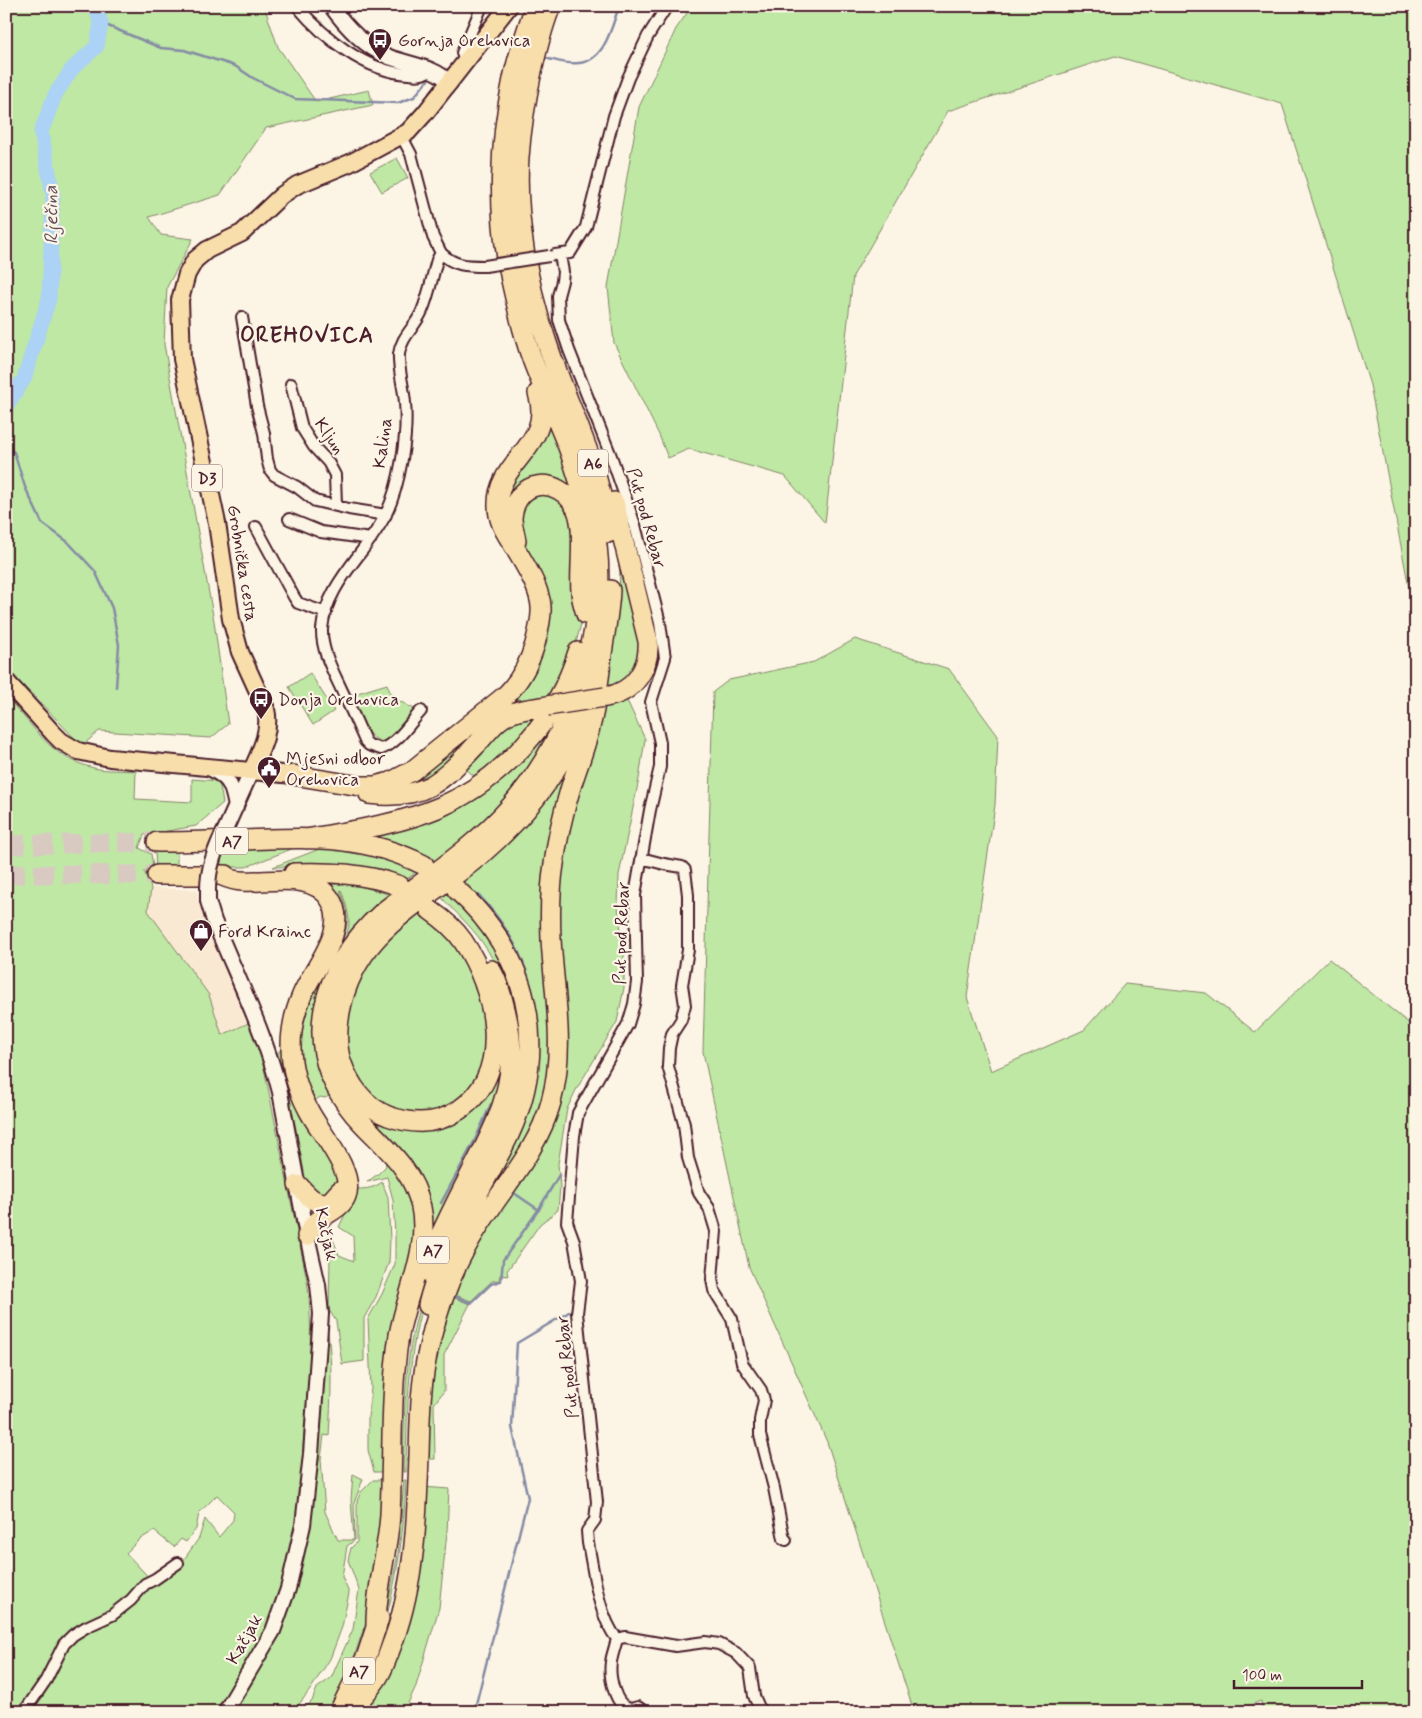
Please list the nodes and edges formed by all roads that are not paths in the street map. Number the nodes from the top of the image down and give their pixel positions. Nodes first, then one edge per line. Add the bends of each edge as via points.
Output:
1 (297, 6) edge
2 (331, 6) edge
3 (482, 6) edge
4 (509, 6) edge
5 (535, 6) edge
6 (551, 6) edge
7 (667, 6) edge
8 (466, 62) junction
9 (430, 69) junction
10 (450, 83) junction
11 (402, 137) junction
12 (440, 253) junction
13 (560, 255) junction
14 (242, 317) dead end
15 (530, 353) junction
16 (292, 384) dead end
17 (588, 449) junction
18 (584, 495) junction
19 (336, 505) junction
20 (386, 515) junction
21 (289, 519) dead end
22 (256, 527) dead end
23 (371, 539) junction
24 (521, 559) junction
25 (326, 613) junction
26 (586, 614) junction
27 (602, 654) junction
28 (6, 681) edge
29 (420, 711) dead end
30 (206, 767) junction
31 (252, 770) junction
32 (293, 775) joint
33 (330, 782) junction
34 (236, 807) junction
35 (306, 839) junction
36 (158, 842) tunnel mouth
37 (641, 858) junction
38 (424, 865) dead end
39 (157, 875) tunnel mouth
40 (214, 882) junction
41 (396, 888) dead end
42 (457, 890) dead end
43 (345, 1178) junction
44 (298, 1185) junction
45 (307, 1236) junction
46 (786, 1540) dead end
47 (178, 1563) dead end
48 (376, 1629) junction
49 (617, 1640) junction
50 (357, 1706) edge
51 (24, 1712) edge
52 (225, 1712) edge
53 (339, 1712) edge
54 (645, 1712) edge
55 (761, 1712) edge

1 - 9 street via 331,38 377,67 420,75
2 - 9 main road via 348,29 380,53
3 - 8 street via 462,53
4 - 8 main road, D3
5 - 15 highway, A6 via 510,94 503,146 502,189 510,276
6 - 17 highway, A6 via 528,90 519,158 520,218 530,280 546,343
7 - 13 street via 648,36 614,116 586,227 570,253
8 - 10 main road, D3
9 - 10 main road
10 - 11 main road, D3
11 - 12 street via 411,154
11 - 31 main road, Grobnička cesta / D3 via 296,185 242,233 195,260 183,284 180,300 182,359 217,523 231,619 240,652 267,716 267,731
12 - 13 street, bridge via 460,265 485,266
12 - 20 street, Kalina via 422,312 402,342 399,362 406,432 393,497
13 - 37 street, Put pod Rebar via 559,320 635,525 660,623 665,658 652,702 660,743 660,767
14 - 19 street via 268,465 274,475 315,501
15 - 18 highway, A6
15 - 24 highway via 541,422 532,442 506,476 498,498 502,524
16 - 19 street, Kljun via 302,428 335,476
17 - 27 highway, A6 via 609,547 611,579
17 - 33 highway, bridge via 609,483 648,641 646,663 638,678 613,696 517,711 503,717 447,775 420,792 378,796
18 - 26 highway via 590,553
18 - 48 highway via 595,533 598,601 584,671 568,718 534,777 491,827 383,912 357,939 336,972 324,1008 322,1046 333,1084 356,1116 400,1162 422,1208 419,1255 402,1322 396,1362 390,1515
19 - 20 street
20 - 23 street, Kalina
21 - 23 street via 322,532
22 - 25 street via 298,602
23 - 25 street, Kalina via 339,582
24 - 26 highway via 512,523 515,507 529,488 542,484 554,486 571,500 578,515 580,590
24 - 33 highway via 537,592 541,615 532,653 515,686 403,777 375,786
25 - 29 street, Kalina via 322,636 326,656 365,741 381,749 387,747
26 - 35 highway via 574,665 565,685 536,730 498,770 467,792 416,815 389,824
27 - 48 highway, A7 via 577,730 538,794 498,839 384,929 360,959 346,985 338,1022 339,1054 351,1084 380,1112 415,1123 443,1118 464,1106 481,1088 489,1070 494,1024 486,988 462,940 433,908 452,919 474,943 494,976 510,1029 512,1053 500,1114 434,1246 415,1300 399,1391 395,1538
27 - 50 highway via 591,725 569,792 554,864 551,939 558,1048 551,1101 540,1132 526,1157 461,1256 437,1316 428,1349 420,1404 417,1513 410,1576 387,1658 379,1676
28 - 30 main road via 61,741 78,751 110,758
30 - 31 main road
30 - 34 main road via 226,778
31 - 32 main road
31 - 34 main road, Kačjak
32 - 33 highway
34 - 40 main road, Kačjak, bridge via 208,871
35 - 36 highway, A7
35 - 38 highway, A7 via 369,844
37 - 46 street, Put pod Rebar via 685,870 688,895 688,950 682,985 685,1005 672,1034 668,1066 684,1124 690,1166 699,1193 713,1218 716,1236 714,1290 732,1319 742,1363 761,1390 764,1400 760,1435
37 - 49 street, Put pod Rebar via 636,895 637,982 634,1004 628,1024 578,1113 567,1222 581,1281 576,1313 597,1502 595,1520 587,1531 588,1543 604,1615
39 - 40 highway, A7
40 - 41 highway, A7 via 323,873 356,875
40 - 43 highway via 306,882 324,891 334,905 334,933 302,996 294,1018 291,1047 301,1094 342,1166
40 - 44 main road, Kačjak via 208,901 274,1069
42 - 50 highway, A7 via 500,940 523,988 529,1038 527,1077 509,1134 463,1216 430,1299 415,1380 406,1558 393,1620 378,1663
43 - 44 highway via 338,1194 326,1203 313,1201
43 - 45 highway via 345,1199 319,1220
44 - 45 main road, Kačjak
45 - 52 main road, Kačjak via 321,1314 311,1454 302,1524 288,1588 273,1631
47 - 51 street via 145,1584 112,1615 73,1634
48 - 53 highway, A7
49 - 54 street via 610,1677 617,1698 623,1705 638,1707
49 - 55 street via 625,1637 676,1646 706,1642 719,1644 736,1653 750,1668 754,1696

